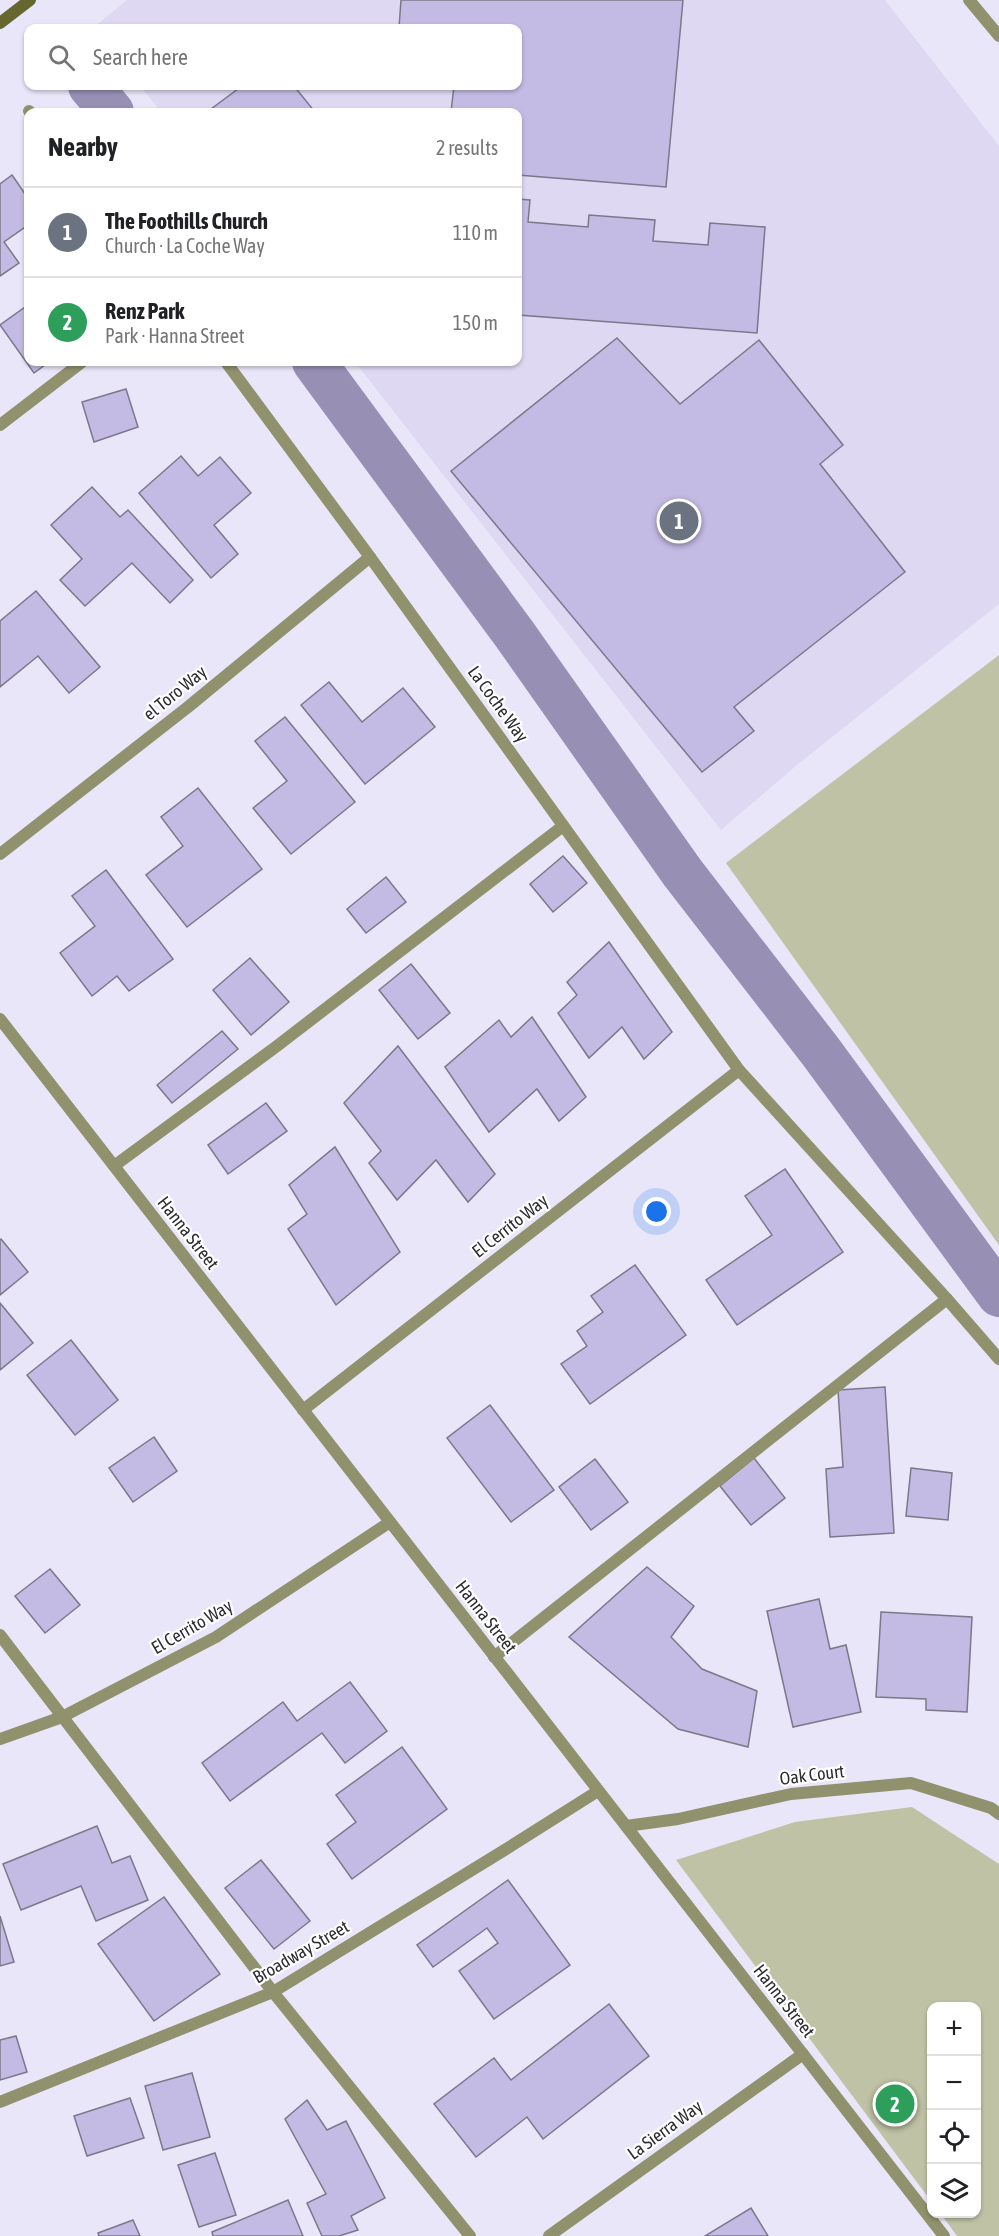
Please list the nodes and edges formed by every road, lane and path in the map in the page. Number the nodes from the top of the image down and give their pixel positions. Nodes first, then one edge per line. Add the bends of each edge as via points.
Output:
1 (30, 0) edge
2 (969, 0) edge
3 (0, 23) edge
4 (999, 36) edge
5 (77, 366) edge
6 (229, 366) edge
7 (0, 425) edge
8 (370, 557) junction
9 (563, 826) junction
10 (0, 854) edge
11 (0, 1019) edge
12 (739, 1070) junction
13 (114, 1166) junction
14 (947, 1299) junction
15 (999, 1359) edge
16 (303, 1410) junction
17 (390, 1522) junction
18 (0, 1635) edge
19 (494, 1657) junction
20 (62, 1717) junction
21 (0, 1739) edge
22 (598, 1791) junction
23 (999, 1814) edge
24 (626, 1826) junction
25 (273, 1992) junction
26 (803, 2054) junction
27 (0, 2102) edge
28 (470, 2236) edge
29 (549, 2236) edge
30 (944, 2236) edge

1 - 3 main road
2 - 4 street
5 - 7 street
6 - 8 street, La Coche Way
8 - 9 street, La Coche Way
8 - 10 street, el Toro Way via 188,707
9 - 12 street, La Coche Way
9 - 13 street via 287,1039
11 - 13 street, Hanna Street
12 - 14 street, La Coche Way
12 - 16 street, El Cerrito Way
13 - 16 street, Hanna Street
14 - 15 street, La Coche Way
14 - 19 street
16 - 17 street, Hanna Street
17 - 19 street, Hanna Street
17 - 20 street, El Cerrito Way via 216,1637
18 - 20 street
19 - 22 street, Hanna Street
20 - 21 street, El Cerrito Way
20 - 25 street
22 - 24 street, Hanna Street
22 - 25 street, Broadway Street
23 - 24 street, Oak Court via 992,1808 911,1783 791,1794 678,1819
24 - 26 street, Hanna Street
25 - 27 street, Broadway Street
25 - 28 street
26 - 29 street, La Sierra Way
26 - 30 street, Hanna Street

